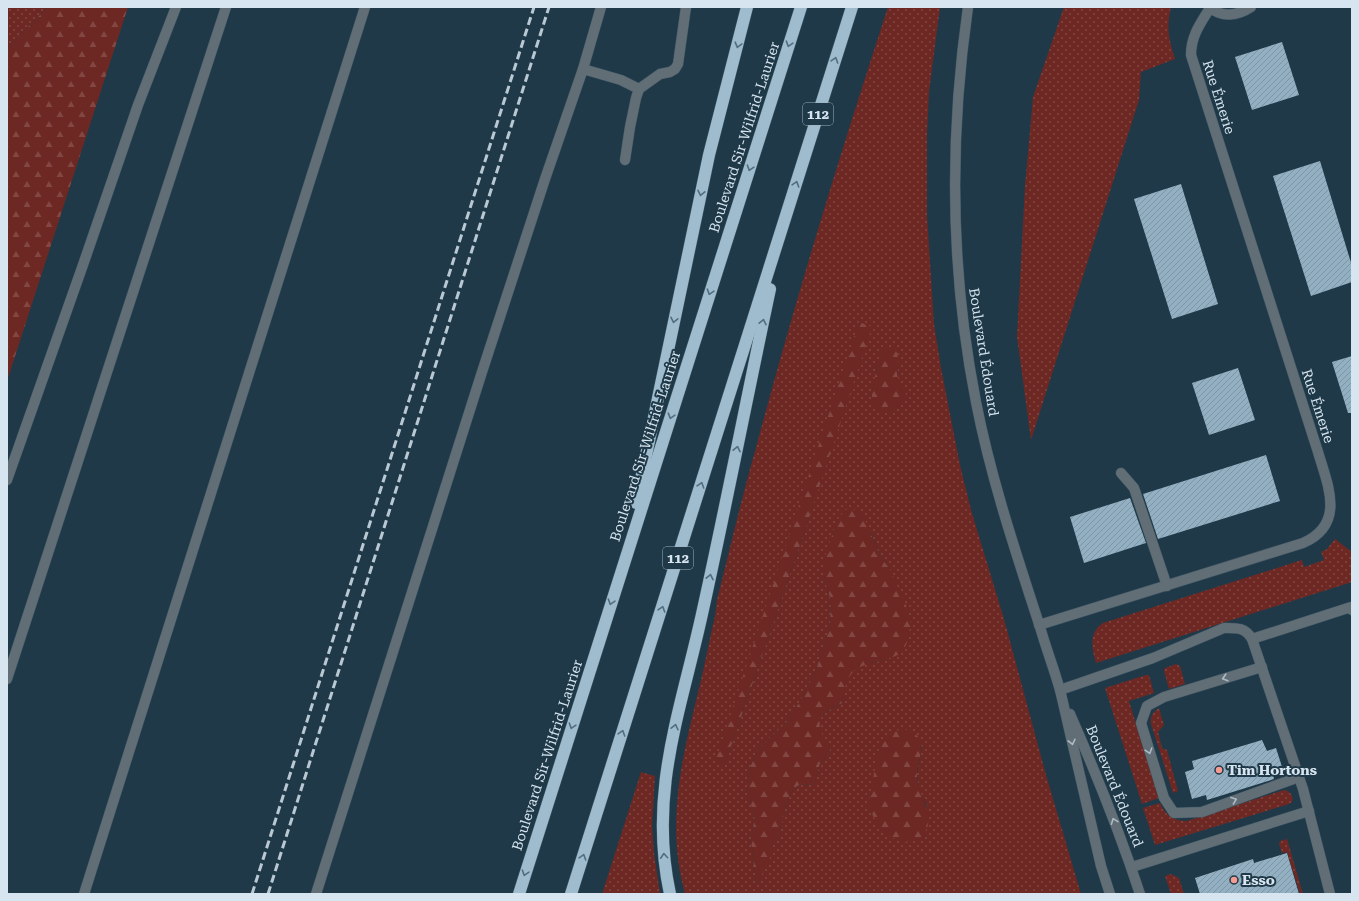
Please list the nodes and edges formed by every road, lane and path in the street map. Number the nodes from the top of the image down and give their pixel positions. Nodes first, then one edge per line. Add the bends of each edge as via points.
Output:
1 (176, 7) edge
2 (226, 7) edge
3 (365, 7) edge
4 (601, 7) edge
5 (686, 7) edge
6 (748, 7) edge
7 (801, 7) edge
8 (852, 7) edge
9 (968, 7) edge
10 (1251, 7) edge
11 (1210, 8) edge
12 (583, 69) junction
13 (639, 89) junction
14 (625, 160) dead end
15 (784, 221) junction
16 (1120, 473) dead end
17 (7, 480) edge
18 (623, 565) junction
19 (1167, 586) junction
20 (1352, 610) edge
21 (1039, 625) junction
22 (1252, 639) junction
23 (1262, 667) junction
24 (7, 679) edge
25 (1060, 690) junction
26 (1299, 777) junction
27 (1309, 811) junction
28 (1132, 868) junction
29 (84, 894) edge
30 (316, 894) edge
31 (519, 894) edge
32 (571, 894) edge
33 (670, 894) edge
34 (1110, 894) edge
35 (1140, 894) edge
36 (1330, 894) edge

1 - 17 street via 138,105
2 - 24 street
3 - 29 street
4 - 12 street
5 - 13 street via 678,64 675,69 660,74
6 -> 18 highway via 709,155
7 -> 18 highway, Boulevard Sir-Wilfrid-Laurier
15 -> 8 highway, 112
9 - 21 street, Boulevard Édouard via 961,63 955,161 959,288 976,403 988,454 1005,518
10 - 11 street, Rue Émerie via 1231,15
11 - 19 street, Rue Émerie via 1194,35 1191,55 1329,490 1331,506 1325,526 1309,540
12 - 13 street via 621,80
12 - 30 street via 482,372
13 - 14 street
32 -> 15 highway, 112
33 -> 15 highway via 663,832 666,770 702,615
16 - 19 street via 1134,488
18 -> 31 highway, Boulevard Sir-Wilfrid-Laurier
19 - 21 street, Rue Émerie
20 - 22 street via 1351,607
21 - 25 street, Boulevard Édouard
22 - 23 street
22 - 25 street via 1248,632 1224,628 1153,658
23 - 26 street
23 -> 26 street via 1164,697 1147,706 1140,723 1164,798 1174,813 1202,812
28 -> 25 street, Boulevard Édouard
25 -> 34 street, Boulevard Édouard via 1101,866
26 - 27 street
27 - 28 street
27 - 36 street
28 - 35 street, Boulevard Édouard

